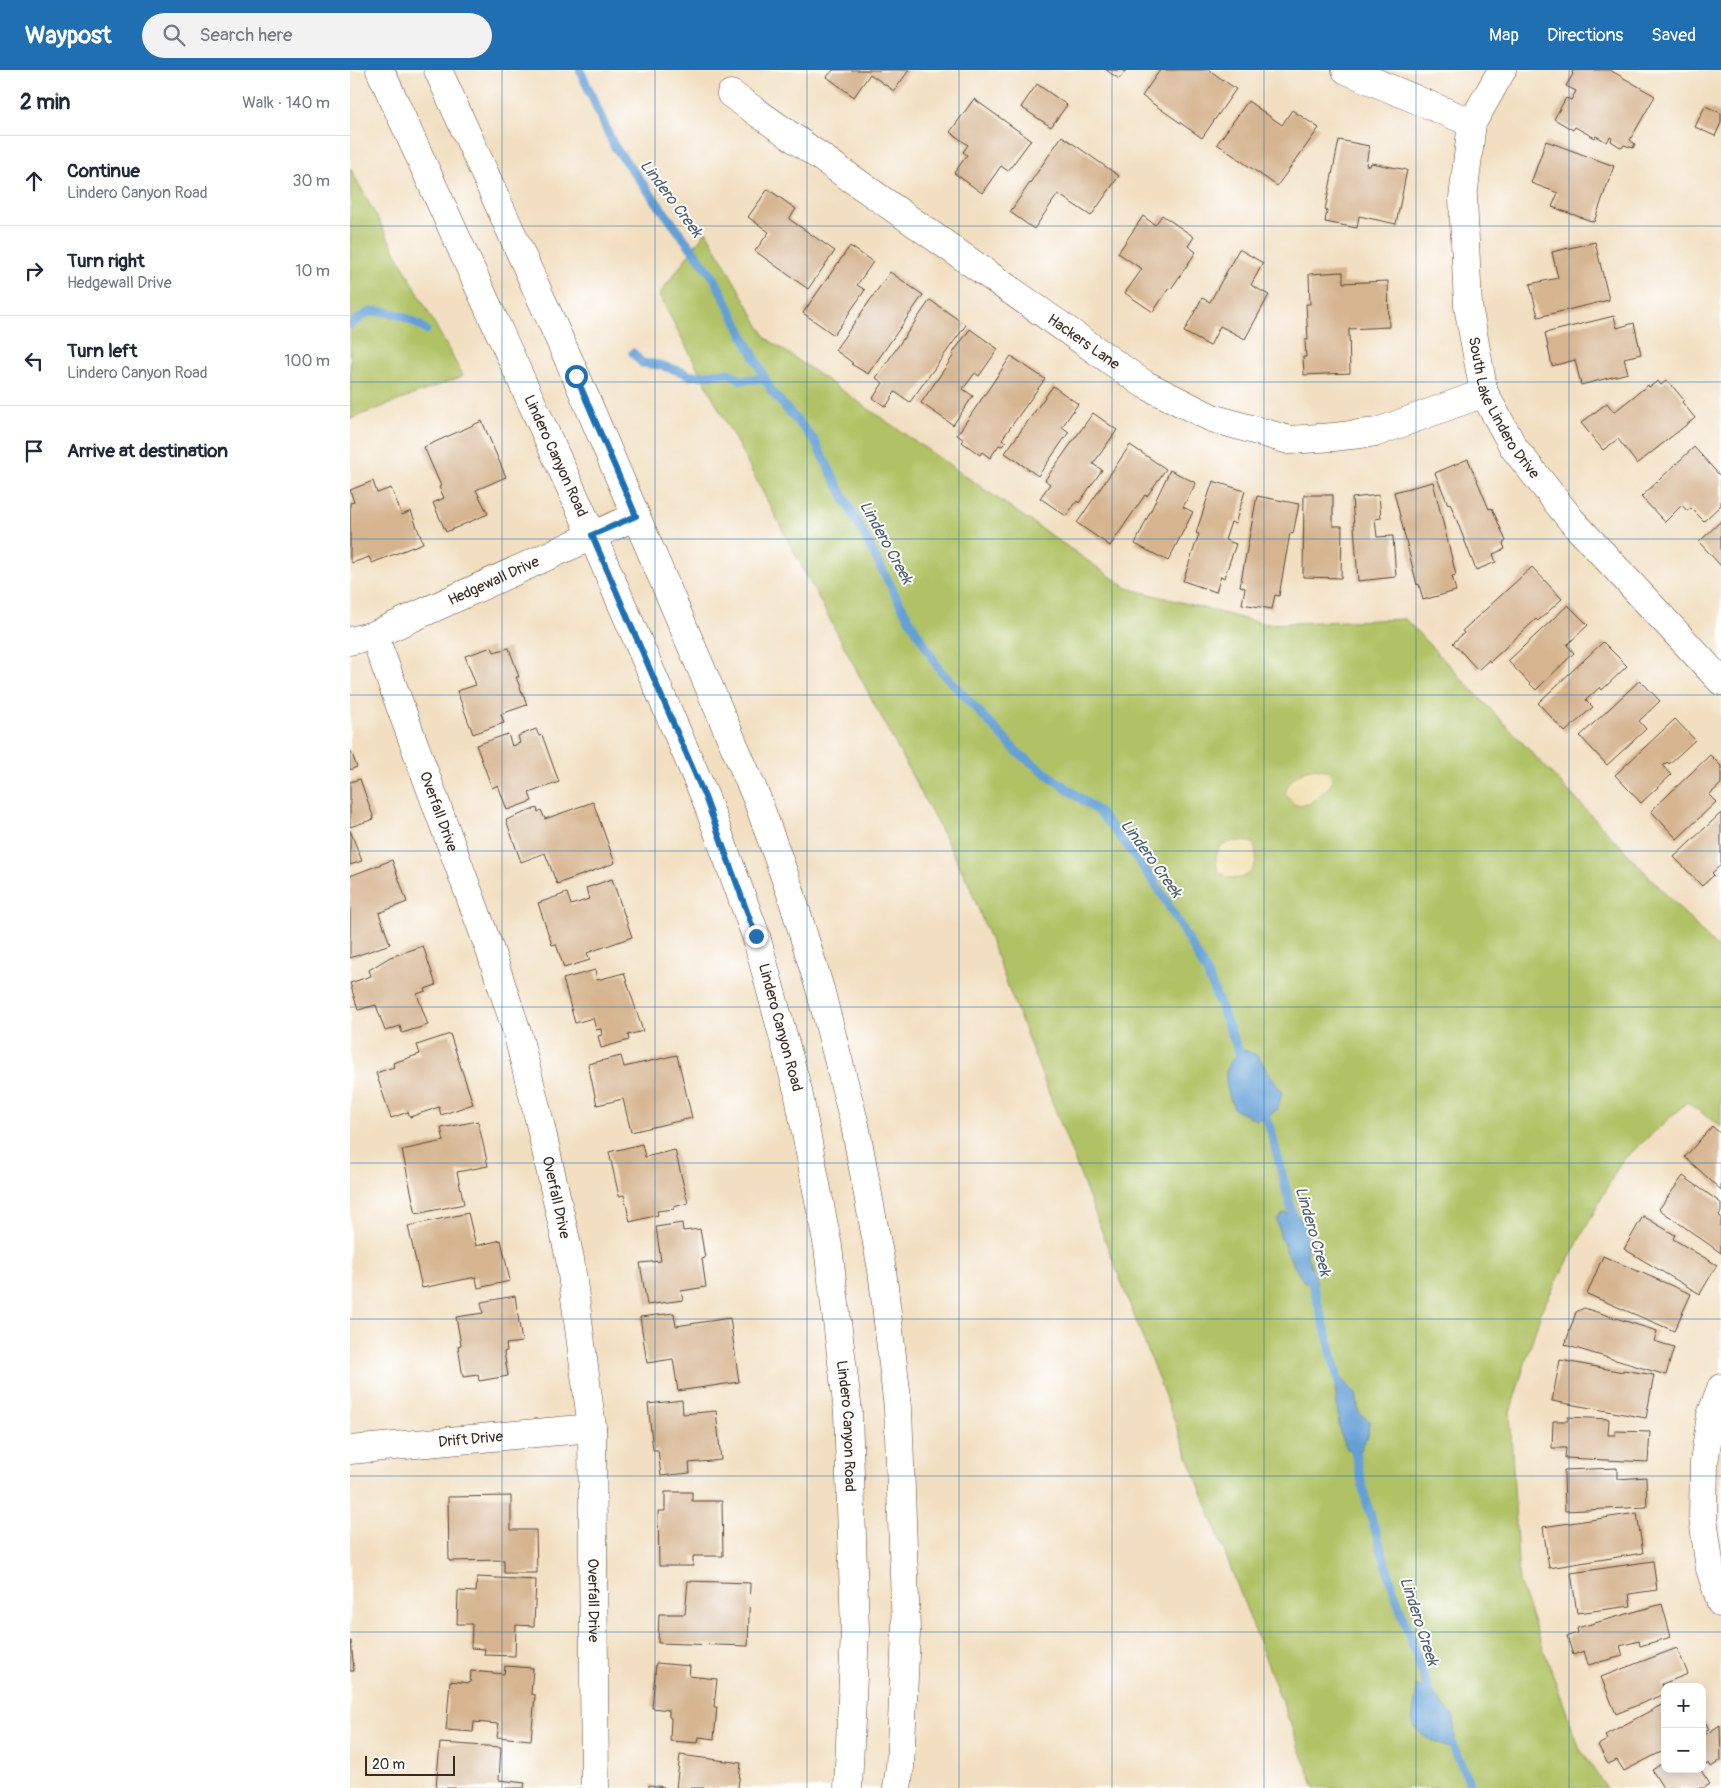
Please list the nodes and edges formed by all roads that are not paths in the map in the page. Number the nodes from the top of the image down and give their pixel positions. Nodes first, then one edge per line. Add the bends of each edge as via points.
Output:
1 (380, 70) edge
2 (438, 70) edge
3 (1346, 70) edge
4 (1502, 70) edge
5 (730, 94) dead end
6 (1472, 123) junction
7 (1484, 393) junction
8 (636, 516) junction
9 (592, 535) junction
10 (362, 638) edge
11 (1721, 681) edge
12 (1721, 1388) edge
13 (592, 1428) junction
14 (350, 1450) edge
15 (1721, 1603) edge
16 (595, 1788) edge
17 (848, 1788) edge
18 (897, 1788) edge

1 - 9 street, Lindero Canyon Road
2 - 8 street
3 - 6 street
4 - 6 street, South Lake Lindero Drive
5 - 7 street, Hackers Lane via 1144,384 1212,418 1289,440 1334,437 1377,432
6 - 7 street, South Lake Lindero Drive via 1463,198 1466,267 1468,306
7 - 11 street, South Lake Lindero Drive via 1514,448 1572,521
8 - 9 street, Hedgewall Drive
8 - 18 street via 757,798 790,890 820,989 855,1125 882,1270 898,1408 906,1631
9 - 10 street, Hedgewall Drive
9 - 17 street, Lindero Canyon Road via 712,816 756,936 798,1092 828,1247 848,1412 855,1631
10 - 13 street, Overfall Drive via 492,956 517,1032 570,1259
12 - 15 street via 1711,1415 1704,1463 1703,1518 1710,1569
13 - 14 street, Drift Drive
13 - 16 street, Overfall Drive

